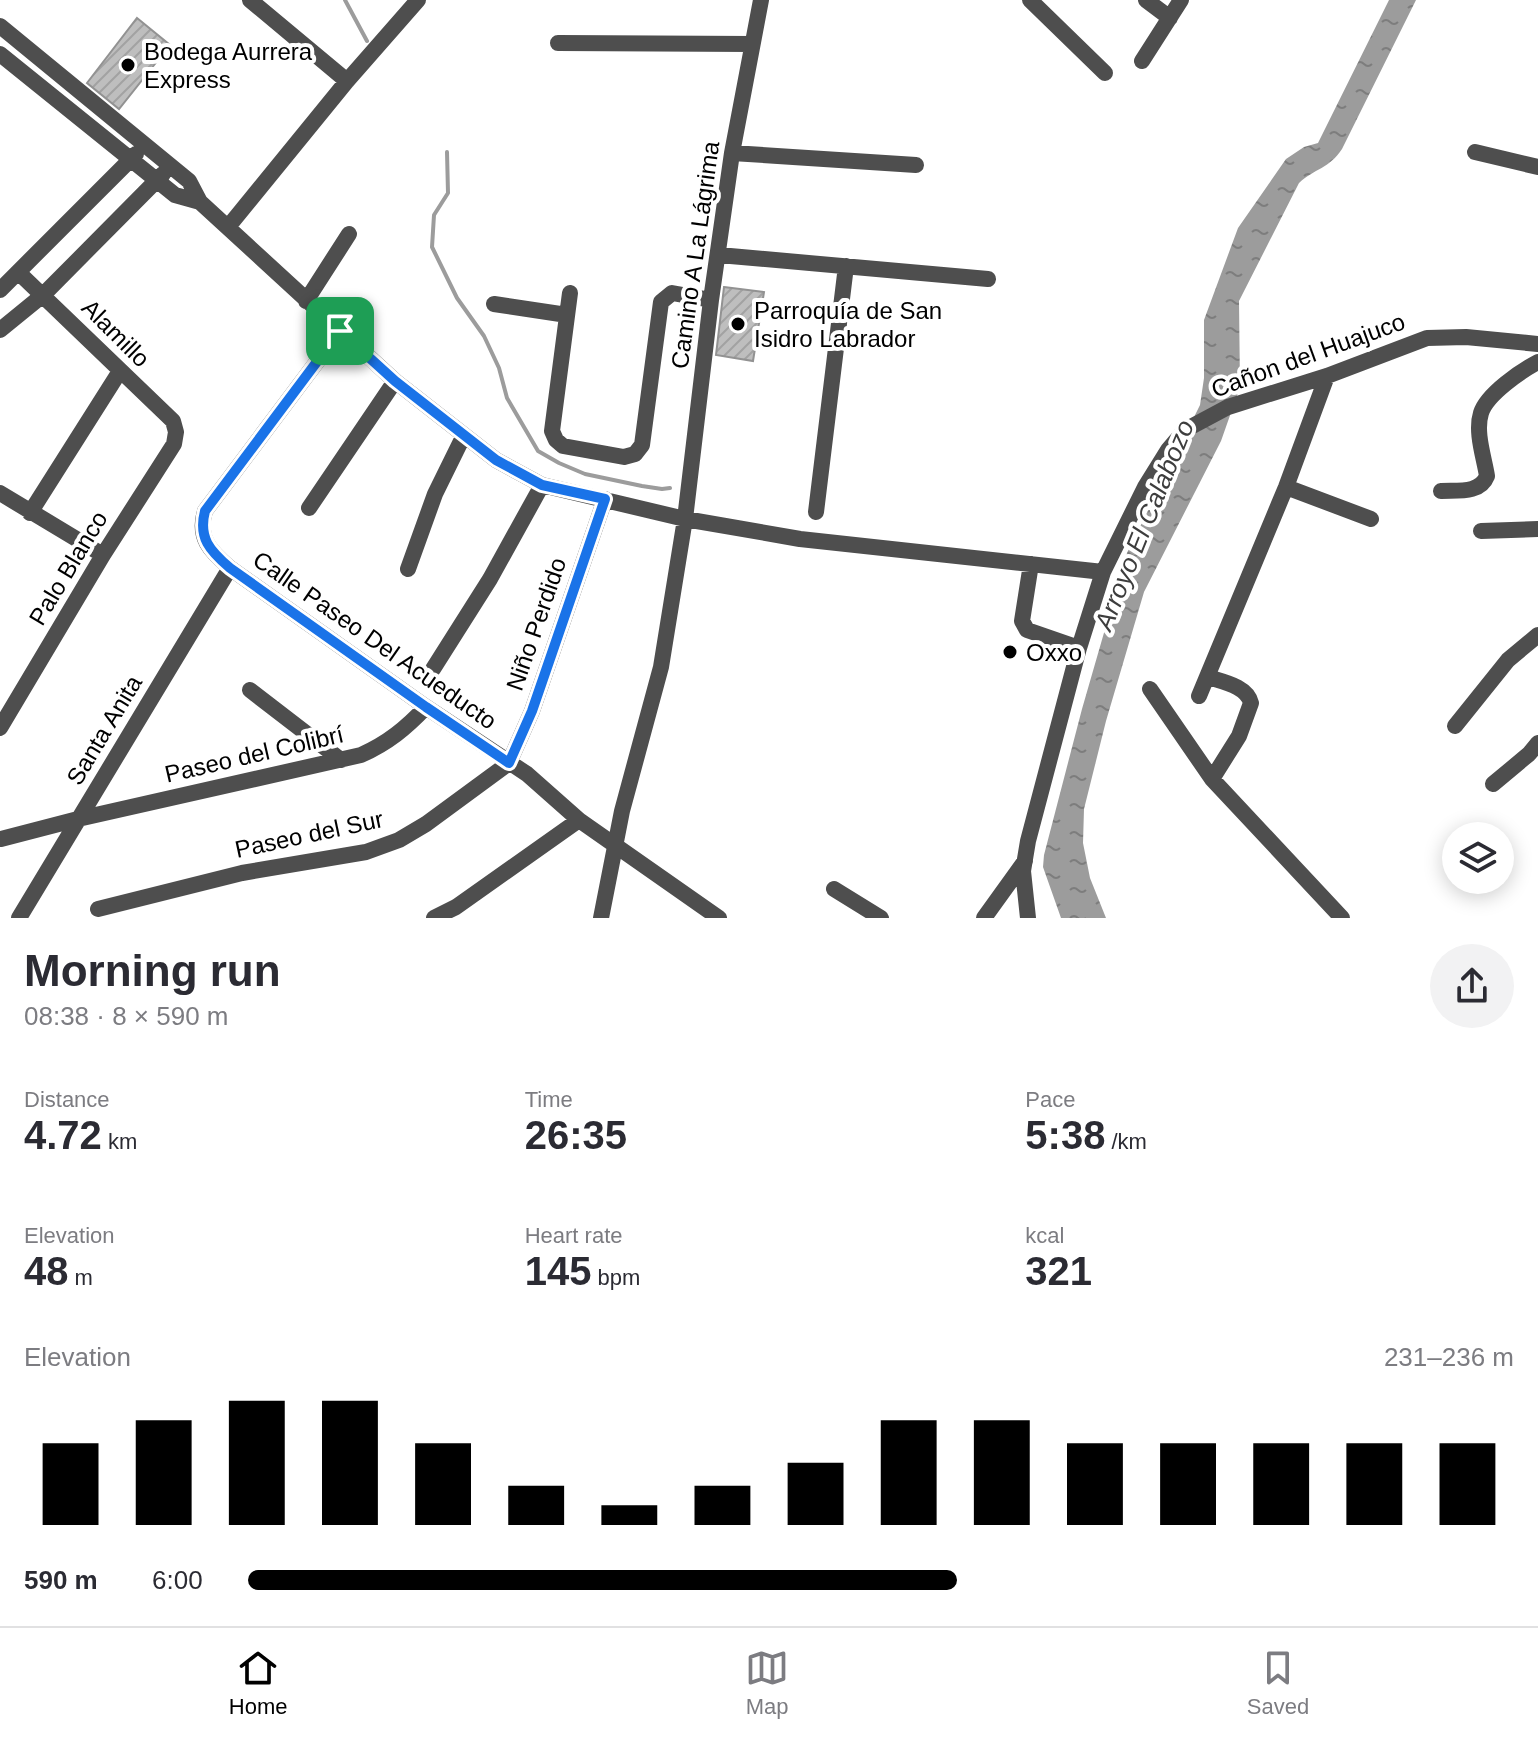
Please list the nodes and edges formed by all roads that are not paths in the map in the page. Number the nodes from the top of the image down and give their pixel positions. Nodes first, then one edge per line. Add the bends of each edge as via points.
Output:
1 (250, 0) edge
2 (418, 0) edge
3 (761, 0) edge
4 (1030, 0) edge
5 (1146, 0) edge
6 (1181, 0) edge
7 (1170, 18) junction
8 (0, 26) edge
9 (558, 43) dead end
10 (752, 44) junction
11 (3, 60) edge
12 (1142, 61) dead end
13 (1105, 73) dead end
14 (347, 81) junction
15 (145, 144) junction
16 (1475, 152) dead end
17 (732, 153) junction
18 (131, 161) junction
19 (171, 165) junction
20 (916, 165) dead end
21 (1538, 167) edge
22 (157, 181) junction
23 (200, 202) junction
24 (228, 227) junction
25 (349, 234) dead end
26 (719, 255) junction
27 (846, 266) junction
28 (18, 272) junction
29 (988, 279) dead end
30 (0, 290) edge
31 (570, 293) dead end
32 (43, 295) junction
33 (711, 300) junction
34 (306, 301) junction
35 (494, 304) dead end
36 (567, 315) junction
37 (0, 330) edge
38 (340, 331) junction
39 (1538, 344) edge
40 (1538, 362) edge
41 (120, 371) junction
42 (1327, 376) junction
43 (395, 381) junction
44 (176, 432) joint
45 (464, 435) junction
46 (542, 485) junction
47 (1286, 487) junction
48 (1441, 491) dead end
49 (0, 493) edge
50 (605, 499) junction
51 (309, 508) dead end
52 (816, 512) dead end
53 (30, 513) junction
54 (685, 519) junction
55 (1371, 519) dead end
56 (1538, 529) edge
57 (1481, 531) dead end
58 (103, 555) junction
59 (1031, 564) junction
60 (230, 568) junction
61 (408, 569) dead end
62 (1103, 572) junction
63 (1538, 635) edge
64 (1079, 648) junction
65 (433, 669) dead end
66 (1208, 677) junction
67 (1150, 689) dead end
68 (250, 690) dead end
69 (1199, 696) dead end
70 (426, 707) junction
71 (1455, 726) dead end
72 (0, 728) edge
73 (1538, 743) edge
74 (341, 760) junction
75 (509, 763) junction
76 (1212, 779) junction
77 (1493, 784) dead end
78 (78, 819) junction
79 (579, 820) junction
80 (1, 839) edge
81 (616, 847) junction
82 (1025, 860) junction
83 (834, 889) dead end
84 (98, 909) dead end
85 (878, 917) edge
86 (19, 918) edge
87 (434, 918) edge
88 (601, 918) edge
89 (719, 918) edge
90 (984, 918) edge
91 (1028, 918) edge
92 (1342, 918) edge

1 - 14 street
2 - 14 street
3 - 10 street, Camino A La Lágrima
4 - 13 street
5 - 7 street
6 - 7 street
7 - 12 street
8 - 15 street
9 - 10 street
10 - 17 street, Camino A La Lágrima
11 - 18 street
14 - 24 street
15 - 18 street
15 - 19 street
16 - 21 street
17 - 20 street
17 - 26 street, Camino A La Lágrima
18 - 22 street
18 - 28 street
19 - 22 street
19 - 23 street via 189,181
22 - 23 street via 175,195
22 - 32 street
23 - 24 street
24 - 34 street
25 - 34 street
26 - 27 street
26 - 33 street, Camino A La Lágrima
27 - 29 street
27 - 52 street
28 - 30 street
28 - 32 street, Alamillo
31 - 36 street
32 - 37 street
32 - 41 street, Alamillo
33 - 36 street via 672,293 661,302 642,445 624,457 563,446 552,431
33 - 54 street, Camino A La Lágrima
34 - 38 street
35 - 36 street
38 - 43 street
38 - 60 street, Calle Paseo Del Acueducto via 205,511 203,537
39 - 42 street, Cañon del Huajuco via 1427,338
40 - 48 street via 1489,399 1482,411 1484,484
41 - 44 street, Alamillo via 173,421
41 - 53 street
42 - 47 street
42 - 62 street, Cañon del Huajuco via 1228,407 1185,430 1152,477
43 - 45 street
43 - 51 street
44 - 58 street, Palo Blanco via 174,444
45 - 46 street
45 - 61 street via 435,494
46 - 50 street
46 - 65 street
47 - 55 street
47 - 66 street
49 - 53 street
50 - 54 street
50 - 75 street, Niño Perdido
53 - 58 street
54 - 59 street via 800,539
54 - 81 street, Camino A La Lágrima via 661,667
56 - 57 street
58 - 72 street, Palo Blanco
59 - 62 street
59 - 64 street via 1024,626
60 - 70 street, Calle Paseo Del Acueducto
60 - 78 street, Santa Anita
62 - 64 street, Cañon del Huajuco
63 - 71 street via 1508,660
64 - 82 street, Cañon del Huajuco
66 - 69 street
66 - 76 street via 1244,691 1251,703 1239,736
67 - 76 street
68 - 74 street
70 - 74 street, Paseo del Colibrí via 383,745
70 - 75 street, Calle Paseo Del Acueducto
73 - 77 street
74 - 78 street, Paseo del Colibrí
75 - 79 street, Calle Paseo Del Acueducto
75 - 84 street, Paseo del Sur via 426,824 366,852 242,873
76 - 92 street
78 - 80 street, Paseo del Colibrí
78 - 86 street, Santa Anita
79 - 81 street, Calle Paseo Del Acueducto
79 - 87 street
81 - 88 street, Camino A La Lágrima
81 - 89 street, Calle Paseo Del Acueducto
82 - 90 street
82 - 91 street
83 - 85 street

